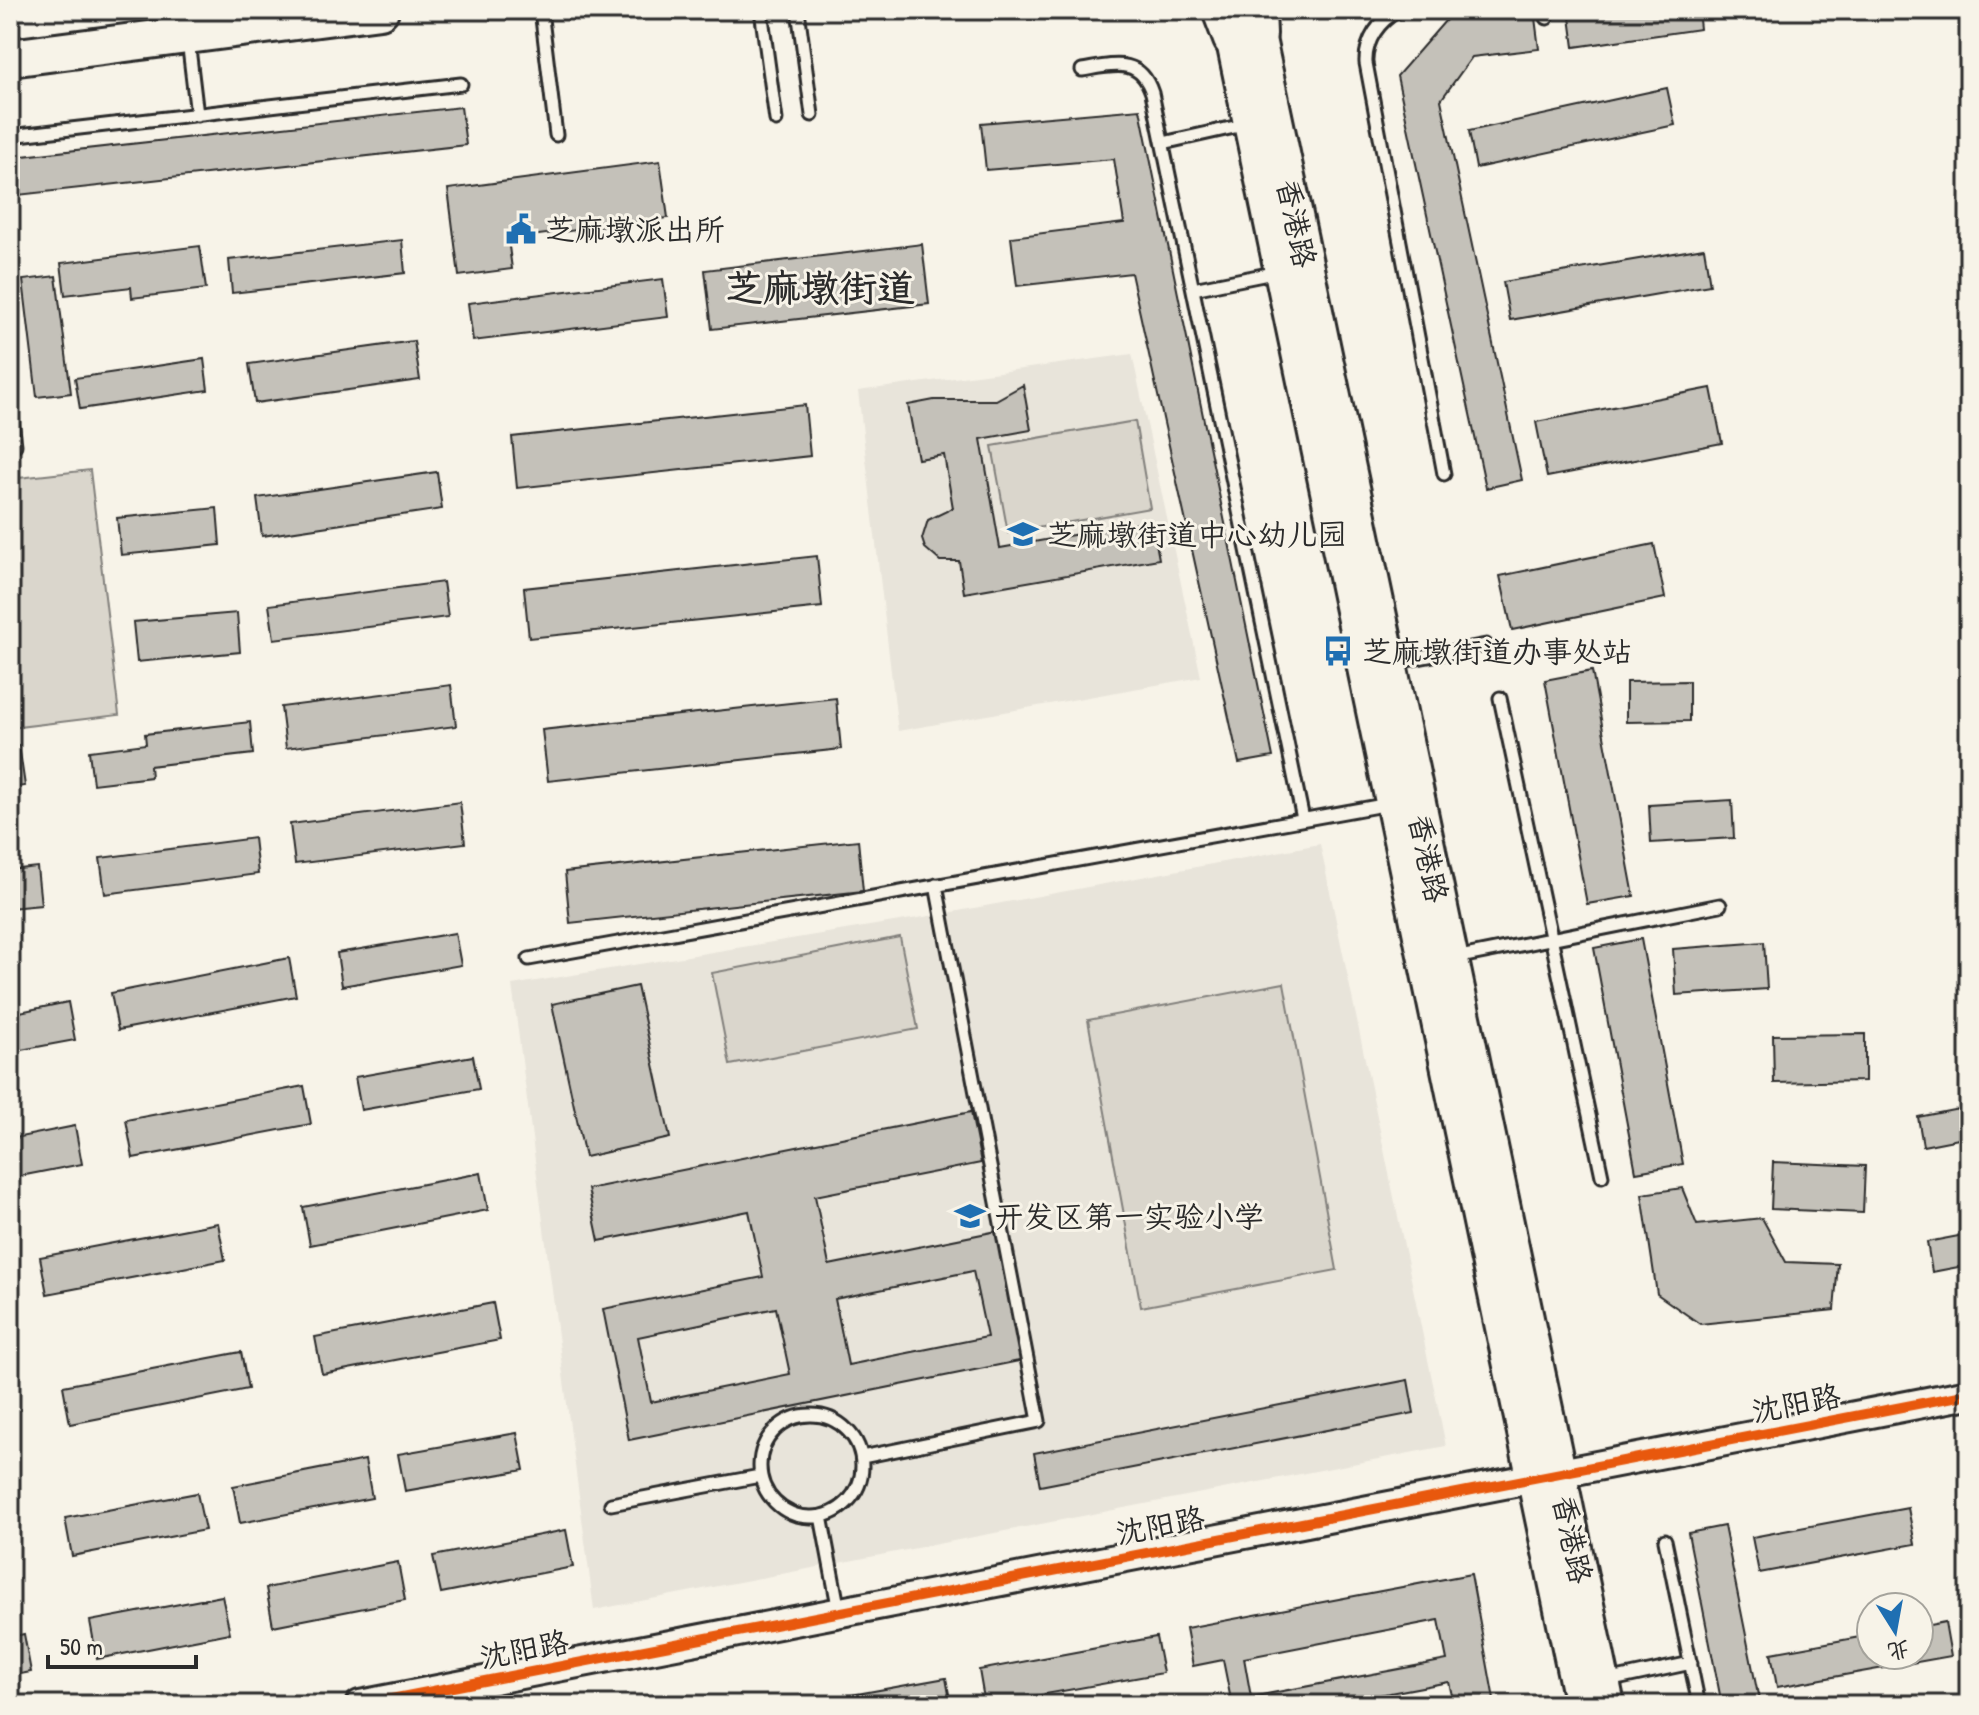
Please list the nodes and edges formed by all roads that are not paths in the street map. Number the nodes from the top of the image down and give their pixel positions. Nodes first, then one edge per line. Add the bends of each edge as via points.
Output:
1 (380, 10) edge
2 (541, 10) edge
3 (761, 10) edge
4 (798, 10) edge
5 (1399, 10) edge
6 (1241, 19) edge
7 (187, 35) junction
8 (10, 58) edge
9 (1082, 70) dead end
10 (461, 84) dead end
11 (197, 115) junction
12 (812, 115) dead end
13 (776, 120) dead end
14 (1252, 123) junction
15 (556, 135) dead end
16 (10, 136) edge
17 (1163, 143) junction
18 (1283, 271) junction
19 (1193, 289) junction
20 (10, 405) edge
21 (15, 445) dead end
22 (1444, 474) dead end
23 (1486, 645) dead end
24 (1388, 663) junction
25 (1500, 698) dead end
26 (1393, 803) junction
27 (1303, 819) junction
28 (936, 885) junction
29 (1720, 905) dead end
30 (1552, 938) junction
31 (529, 959) dead end
32 (1450, 959) junction
33 (1602, 1176) dead end
34 (1969, 1394) edge
35 (862, 1457) junction
36 (1546, 1475) junction
37 (760, 1476) junction
38 (611, 1504) dead end
39 (821, 1516) junction
40 (1665, 1540) dead end
41 (840, 1612) junction
42 (1691, 1663) junction
43 (1605, 1693) edge
44 (360, 1705) edge
45 (1581, 1705) edge
46 (1699, 1705) edge

1 - 7 main road
2 - 15 lane
3 - 13 lane
4 - 12 lane
5 - 22 lane via 1377,28 1366,63
6 - 14 main road, 香港路
6 - 24 main road, 香港路
7 - 8 main road
7 - 11 lane
9 - 17 lane via 1134,66 1148,82
10 - 11 lane
11 - 16 lane
14 - 17 lane
14 - 18 main road, 香港路
17 - 19 lane
18 - 19 lane
18 - 26 main road, 香港路
19 - 27 lane
20 - 21 lane
23 - 24 lane
24 - 32 main road, 香港路
25 - 30 lane
26 - 27 lane
26 - 36 main road, 香港路
27 - 28 lane
28 - 31 lane
28 - 35 lane via 1039,1421
29 - 30 lane
30 - 32 lane
30 - 33 lane
32 - 36 main road, 香港路
34 - 36 street, 沈阳路
35 - 37 lane via 849,1431 837,1421 794,1417 781,1424 763,1447
35 - 39 lane via 858,1488 848,1501
36 - 41 street, 沈阳路
36 - 43 main road, 香港路
36 - 45 main road, 香港路
37 - 38 lane
37 - 39 lane via 782,1508
39 - 41 lane
40 - 42 lane
41 - 44 street, 沈阳路
42 - 43 lane
42 - 46 lane

